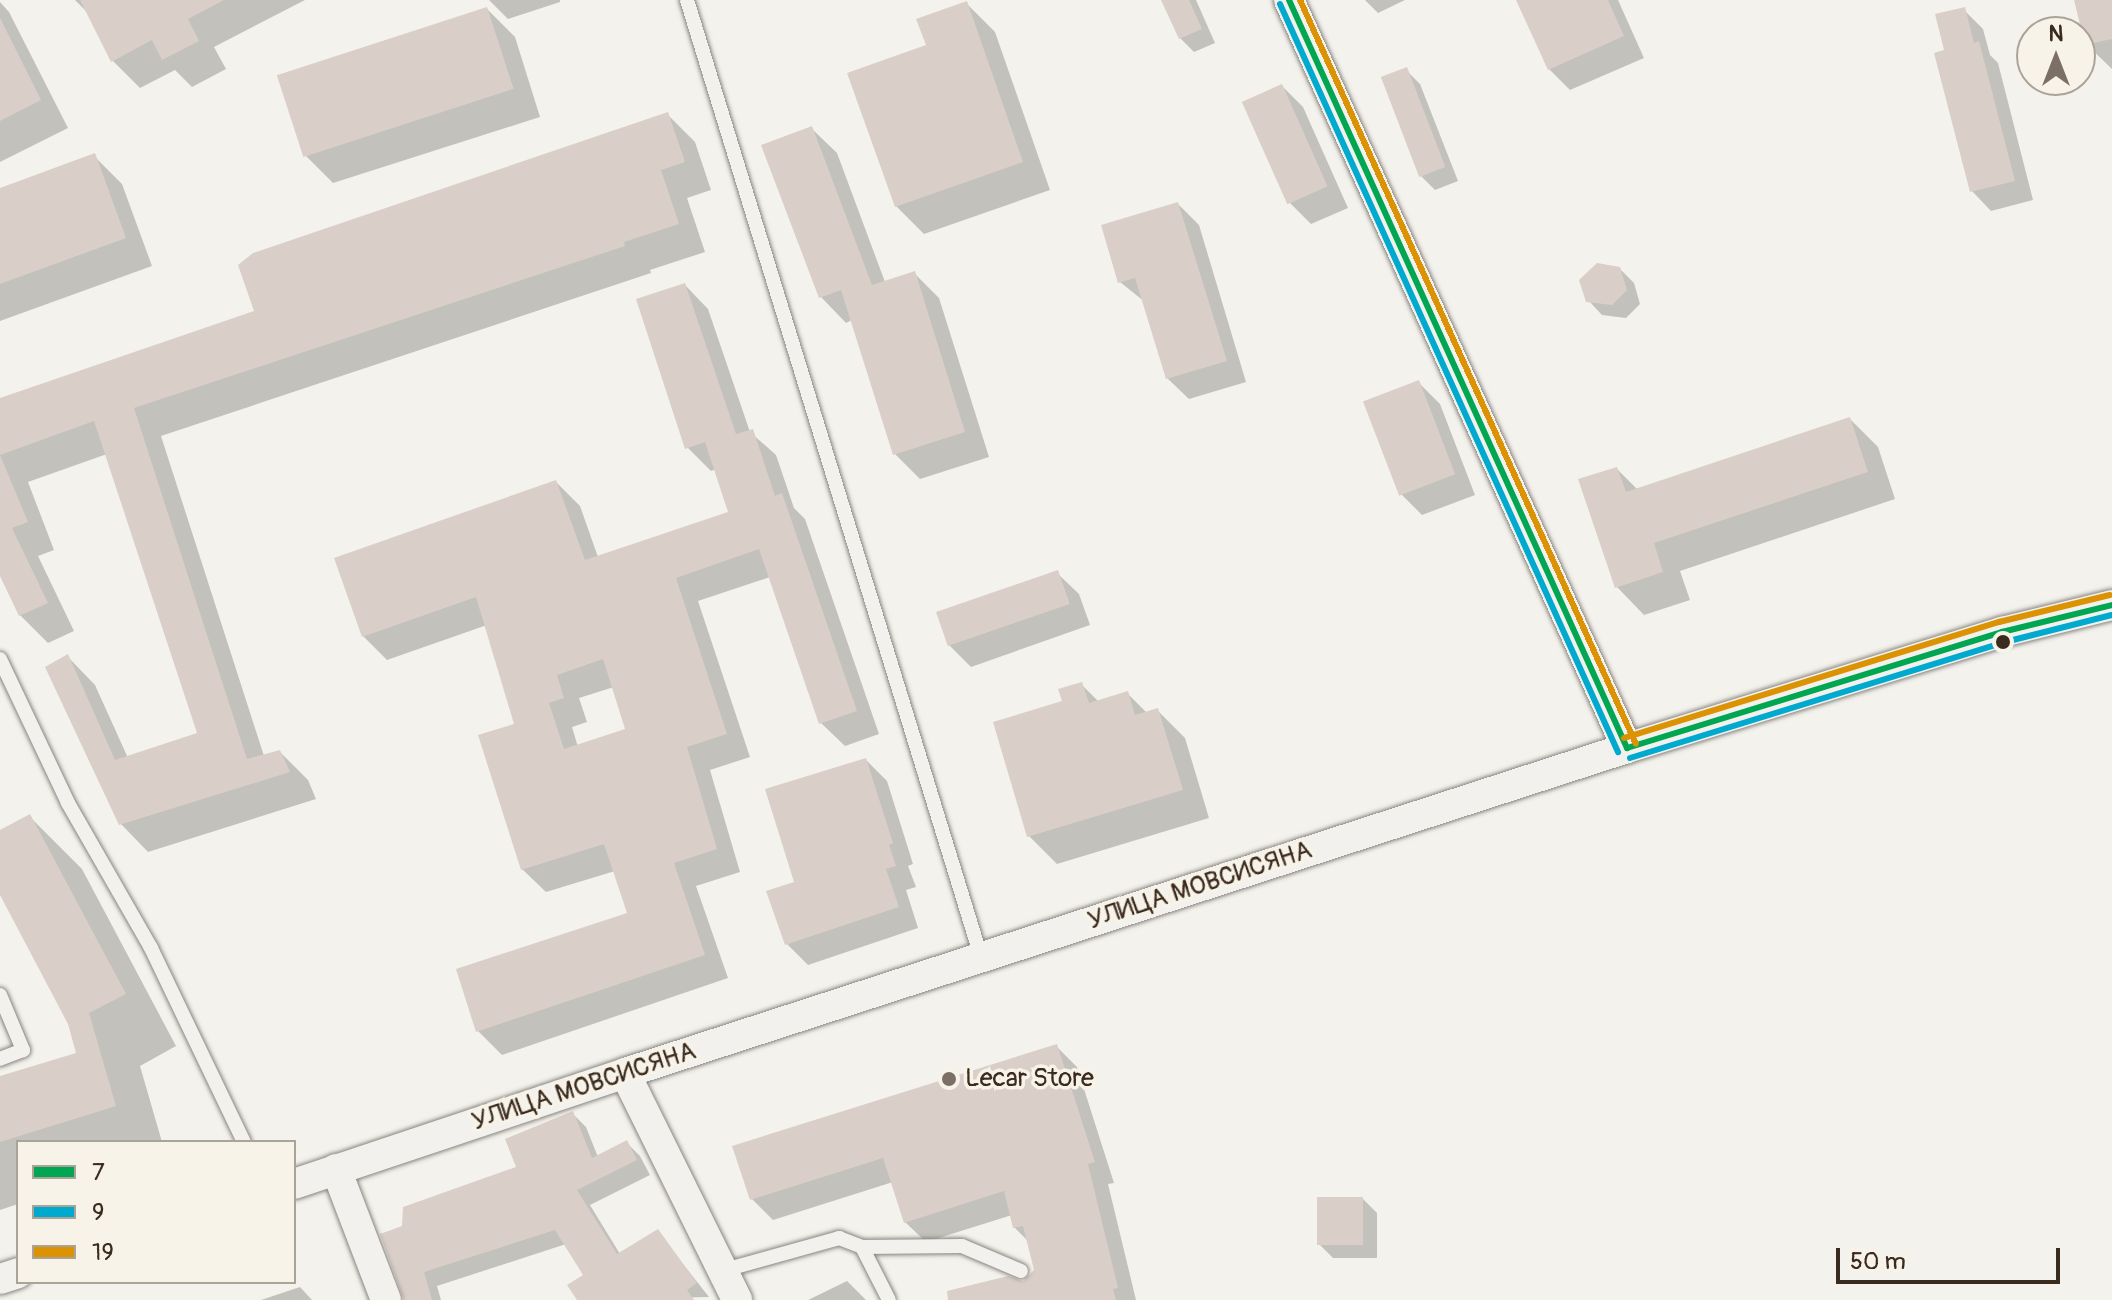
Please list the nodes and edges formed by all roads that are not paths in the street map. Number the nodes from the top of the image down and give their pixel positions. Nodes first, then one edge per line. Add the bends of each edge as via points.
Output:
1 (687, 0) edge
2 (1289, 0) edge
3 (2112, 605) edge
4 (0, 659) edge
5 (1627, 748) junction
6 (981, 957) junction
7 (0, 995) edge
8 (0, 1059) edge
9 (625, 1073) junction
10 (243, 1140) edge
11 (336, 1169) junction
12 (296, 1183) edge
13 (862, 1247) junction
14 (721, 1271) junction
15 (1021, 1271) dead end
16 (386, 1300) edge
17 (737, 1300) edge
18 (889, 1300) edge

1 - 6 lane
2 - 5 street
3 - 5 street, УЛИЦА МОВСИСЯНА via 2002,632
4 - 10 lane via 68,803 151,948
5 - 6 street, УЛИЦА МОВСИСЯНА
6 - 9 street, УЛИЦА МОВСИСЯНА
7 - 8 lane via 23,1050
9 - 11 street, УЛИЦА МОВСИСЯНА
9 - 14 street
11 - 12 street, УЛИЦА МОВСИСЯНА
11 - 16 street
13 - 14 lane via 839,1238
13 - 15 lane via 962,1246
13 - 18 lane
14 - 17 street

